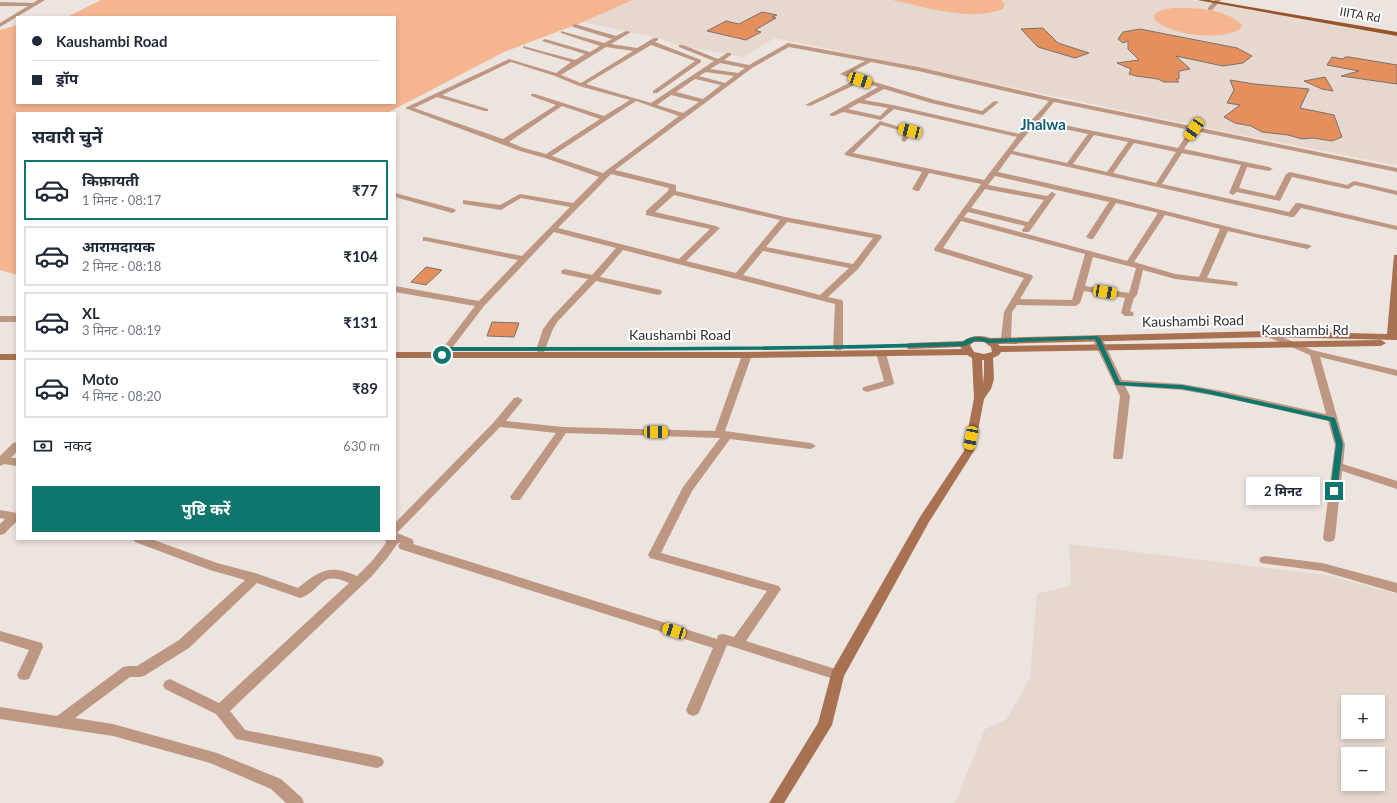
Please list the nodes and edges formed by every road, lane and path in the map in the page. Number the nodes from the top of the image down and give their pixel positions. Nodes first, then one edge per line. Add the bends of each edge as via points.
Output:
1 (42, 0) edge
2 (1200, 0) edge
3 (1217, 1) edge
4 (0, 4) edge
5 (33, 5) junction
6 (1210, 10) dead end
7 (0, 25) edge
8 (575, 26) dead end
9 (563, 32) dead end
10 (628, 32) dead end
11 (1397, 32) edge
12 (616, 38) junction
13 (658, 38) dead end
14 (544, 41) dead end
15 (652, 43) junction
16 (604, 45) junction
17 (563, 46) junction
18 (681, 46) dead end
19 (525, 47) dead end
20 (639, 50) junction
21 (546, 53) junction
22 (591, 54) junction
23 (729, 54) dead end
24 (699, 61) junction
25 (869, 61) junction
26 (576, 62) junction
27 (717, 62) junction
28 (750, 67) junction
29 (705, 70) junction
30 (557, 75) junction
31 (740, 75) junction
32 (695, 77) junction
33 (860, 80) junction
34 (581, 85) junction
35 (727, 85) junction
36 (882, 87) junction
37 (654, 92) dead end
38 (671, 93) junction
39 (437, 95) junction
40 (533, 95) dead end
41 (635, 99) junction
42 (704, 100) junction
43 (1053, 100) junction
44 (858, 101) junction
45 (996, 102) dead end
46 (561, 104) junction
47 (652, 105) junction
48 (808, 105) dead end
49 (893, 107) junction
50 (486, 110) dead end
51 (842, 110) junction
52 (832, 115) dead end
53 (684, 116) junction
54 (603, 118) junction
55 (1036, 121) junction
56 (1194, 129) junction
57 (1093, 132) junction
58 (1021, 136) junction
59 (904, 140) dead end
60 (1133, 140) junction
61 (504, 142) junction
62 (1180, 150) junction
63 (1010, 152) junction
64 (546, 156) junction
65 (1245, 164) junction
66 (1069, 165) junction
67 (1268, 169) dead end
68 (1397, 170) edge
69 (926, 172) junction
70 (993, 173) junction
71 (606, 174) junction
72 (1108, 174) junction
73 (984, 184) junction
74 (1158, 185) junction
75 (1057, 188) junction
76 (916, 189) dead end
77 (1235, 189) junction
78 (672, 192) junction
79 (1397, 193) edge
80 (396, 195) edge
81 (1049, 199) junction
82 (1114, 200) junction
83 (1230, 201) junction
84 (466, 202) dead end
85 (574, 205) junction
86 (966, 209) junction
87 (452, 211) dead end
88 (1163, 212) junction
89 (959, 218) junction
90 (785, 220) junction
91 (1030, 225) junction
92 (1225, 228) junction
93 (1397, 228) edge
94 (552, 229) junction
95 (1023, 235) junction
96 (1090, 237) dead end
97 (426, 239) dead end
98 (622, 246) junction
99 (1307, 247) dead end
100 (761, 248) junction
101 (1090, 253) junction
102 (1397, 257) edge
103 (524, 259) junction
104 (681, 261) junction
105 (1129, 264) junction
106 (855, 267) junction
107 (1146, 268) junction
108 (565, 272) dead end
109 (738, 276) junction
110 (594, 278) junction
111 (1202, 280) junction
112 (1234, 284) dead end
113 (1081, 288) junction
114 (396, 289) edge
115 (658, 292) dead end
116 (1130, 296) junction
117 (823, 297) junction
118 (1015, 302) junction
119 (481, 304) junction
120 (1130, 314) dead end
121 (0, 319) edge
122 (16, 319) edge
123 (1268, 334) junction
124 (1097, 338) junction
125 (1006, 339) junction
126 (1395, 339) edge
127 (989, 341) junction
128 (1290, 344) junction
129 (1102, 347) junction
130 (838, 348) junction
131 (396, 349) edge
132 (997, 349) junction
133 (541, 350) junction
134 (0, 351) edge
135 (16, 351) edge
136 (970, 351) junction
137 (444, 352) junction
138 (881, 353) junction
139 (1314, 353) junction
140 (396, 355) edge
141 (747, 355) junction
142 (0, 357) edge
143 (16, 357) edge
144 (988, 357) junction
145 (1392, 372) edge
146 (1397, 377) edge
147 (1118, 384) junction
148 (867, 389) dead end
149 (979, 398) junction
150 (518, 400) dead end
151 (1333, 419) junction
152 (498, 424) junction
153 (563, 430) junction
154 (719, 434) junction
155 (16, 446) edge
156 (811, 446) dead end
157 (1118, 457) dead end
158 (1, 461) edge
159 (16, 462) edge
160 (1337, 466) junction
161 (1397, 485) edge
162 (516, 497) dead end
163 (0, 514) edge
164 (16, 517) edge
165 (400, 522) edge
166 (0, 531) edge
167 (396, 537) edge
168 (1329, 538) dead end
169 (142, 540) edge
170 (391, 540) edge
171 (1265, 560) dead end
172 (255, 578) junction
173 (358, 582) junction
174 (1397, 588) edge
175 (0, 636) edge
176 (722, 640) junction
177 (737, 644) junction
178 (24, 675) dead end
179 (837, 675) junction
180 (170, 685) dead end
181 (221, 710) junction
182 (693, 710) dead end
183 (0, 713) edge
184 (59, 722) junction
185 (377, 762) dead end
186 (297, 803) edge
187 (776, 803) edge

1 - 5 street
2 - 3 main road, IIITA Rd
3 - 6 street
3 - 11 main road, IIITA Rd
4 - 5 street
5 - 7 street
8 - 12 street
9 - 16 street
10 - 12 street
12 - 16 street
13 - 15 street
14 - 17 street
15 - 20 street
15 - 24 street
16 - 20 street
16 - 22 street
17 - 21 street
17 - 22 street
18 - 27 street
19 - 21 street
20 - 34 street
21 - 26 street
22 - 26 street
23 - 27 street
24 - 27 street
24 - 37 street
25 - 28 street via 788,45
25 - 33 street via 843,74
25 - 43 street via 918,69
26 - 30 street
27 - 28 street
27 - 29 street
28 - 31 street
29 - 31 street
29 - 32 street
30 - 34 street
30 - 39 street via 511,60
31 - 35 street
32 - 35 street
32 - 38 street
33 - 36 street
33 - 48 street
34 - 41 street
35 - 42 street
36 - 44 street
36 - 45 street via 983,113
38 - 42 street
38 - 47 street
39 - 50 street
39 - 61 street via 408,108
40 - 46 street
41 - 47 street
41 - 54 street
42 - 53 street
43 - 55 street
43 - 56 street
44 - 49 street
44 - 51 street
46 - 54 street
46 - 61 street
47 - 53 street
49 - 51 street via 881,118
49 - 58 street
51 - 52 street
53 - 71 street
54 - 64 street
55 - 57 street
55 - 58 street
56 - 62 street
56 - 68 street
57 - 60 street
57 - 66 street
58 - 63 street
59 - 69 street via 910,131 880,123 848,154
60 - 62 street
60 - 72 street
61 - 64 street
62 - 65 street
62 - 74 street
63 - 66 street
63 - 70 street
64 - 71 street
65 - 67 street
65 - 77 street
66 - 72 street
69 - 73 street
69 - 76 street
70 - 73 street
70 - 75 street
71 - 78 street via 673,187
71 - 85 street
72 - 74 street
73 - 81 street
73 - 86 street
74 - 83 street
75 - 81 street
75 - 82 street
77 - 79 street via 1277,199 1290,174 1348,187 1354,183
77 - 83 street
78 - 90 street
78 - 104 street via 649,213 716,228
80 - 87 street
81 - 91 street
82 - 88 street
82 - 96 street
83 - 93 street via 1291,215 1299,205
84 - 85 street via 501,208 520,196
85 - 94 street
86 - 89 street
86 - 91 street
88 - 92 street
88 - 105 street
89 - 95 street
89 - 118 street via 938,249 1029,277
90 - 100 street
90 - 106 street via 878,237
91 - 95 street
92 - 99 street
92 - 111 street
94 - 98 street
94 - 103 street
95 - 101 street
97 - 103 street
98 - 104 street
98 - 110 street
100 - 106 street
100 - 109 street
101 - 105 street
101 - 113 street
102 - 126 main road
103 - 119 street
104 - 109 street
105 - 107 street
106 - 117 street
107 - 111 street
107 - 116 street via 1140,267 1133,295
108 - 110 street
109 - 117 street
110 - 115 street
110 - 133 street via 555,319 548,329
111 - 112 street
113 - 116 street
113 - 118 street via 1076,303
114 - 119 street
116 - 120 street via 1125,313
117 - 130 street via 839,302
118 - 125 street via 1008,312
119 - 137 street
121 - 122 street
123 - 124 main road, Kaushambi Road
123 - 126 main road, Kaushambi Road
123 - 128 street
124 - 125 main road, Kaushambi Road
124 - 129 street
125 - 127 main road, Kaushambi Road
126 - 128 main road, Kaushambi Rd
127 - 132 main road via 994,343
127 - 136 main road, Kaushambi Road via 976,338 969,340
128 - 129 main road, Kaushambi Rd
128 - 139 street
129 - 132 main road, Kaushambi Rd
129 - 147 street
130 - 133 main road, Kaushambi Road
130 - 136 main road, Kaushambi Road
131 - 137 main road, Kaushambi Road
132 - 144 main road via 996,353
133 - 137 main road, Kaushambi Road
134 - 135 main road
136 - 138 main road
136 - 144 main road
136 - 149 main road
137 - 140 main road
137 - 141 main road
138 - 141 main road
138 - 148 street via 889,383
139 - 145 street
139 - 151 street
141 - 154 street
142 - 143 main road
144 - 149 main road via 989,382
145 - 146 street
147 - 151 street via 1182,387
147 - 157 street via 1125,396
149 - 179 main road via 969,451 924,520
150 - 152 street
151 - 160 street via 1340,444
152 - 153 street
152 - 165 street
153 - 154 street
153 - 162 street
154 - 156 street
154 - 177 street via 728,436 687,490 654,555 775,590
155 - 158 street
158 - 159 street
160 - 161 street
160 - 168 street
163 - 164 street
164 - 166 street
167 - 176 street via 408,542 404,546 720,646
169 - 172 street via 214,567
170 - 173 street via 392,543 374,568
171 - 174 street via 1322,567
172 - 173 street via 300,593 323,574 340,574
172 - 184 street via 184,644 139,672 128,671
173 - 181 street
175 - 178 street via 37,647
176 - 177 street
176 - 182 street
177 - 179 street
179 - 187 main road via 825,725
180 - 181 street
181 - 185 street via 241,735
183 - 184 street
184 - 186 street via 113,730 212,757 276,784

